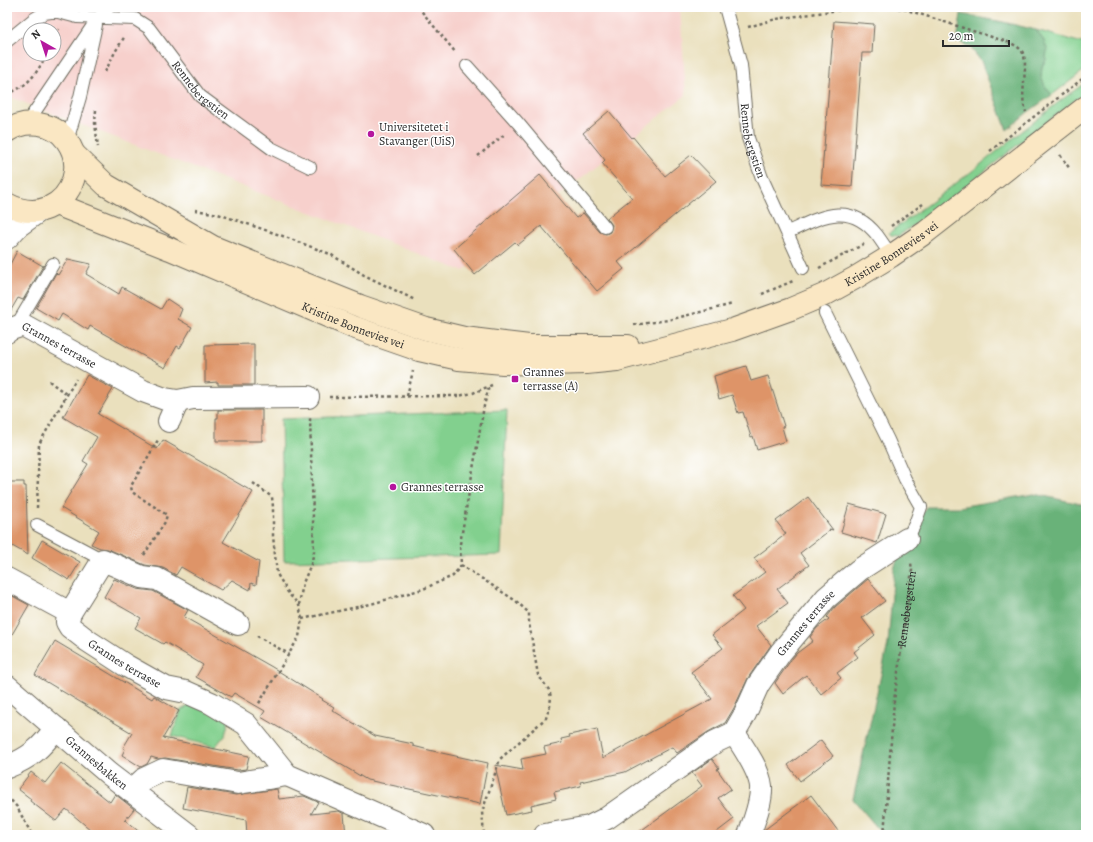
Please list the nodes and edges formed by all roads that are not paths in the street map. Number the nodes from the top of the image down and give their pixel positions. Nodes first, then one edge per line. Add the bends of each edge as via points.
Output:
1 (109, 7) edge
2 (725, 7) edge
3 (98, 18) junction
4 (7, 41) edge
5 (466, 66) road end
6 (1086, 107) edge
7 (13, 127) edge
8 (70, 148) junction
9 (310, 167) dead end
10 (7, 204) edge
11 (47, 208) junction
12 (605, 227) dead end
13 (788, 232) junction
14 (7, 238) edge
15 (891, 256) junction
16 (53, 264) dead end
17 (805, 272) road end
18 (825, 313) dead end
19 (11, 330) edge
20 (667, 346) junction
21 (308, 397) road end
22 (178, 401) junction
23 (169, 421) road end
24 (37, 525) road end
25 (907, 539) joint
26 (103, 560) junction
27 (7, 579) edge
28 (70, 613) junction
29 (238, 624) road end
30 (7, 686) edge
31 (56, 728) junction
32 (734, 733) junction
33 (7, 767) edge
34 (287, 775) junction
35 (131, 791) junction
36 (189, 835) edge
37 (424, 835) edge
38 (545, 835) edge
39 (749, 835) edge

1 - 3 lane
2 - 13 lane, Rennebergstien via 741,65 748,138 762,178
3 - 4 lane via 77,17 58,12 44,13
3 - 7 lane
3 - 8 lane
3 - 9 lane, Rennebergstien via 135,19 149,28 200,96 271,148
5 - 12 lane via 518,123
6 - 15 main road, Kristine Bonnevies vei via 926,232
7 - 8 main road, Kristine Bonnevies vei via 42,124 56,130
8 - 11 main road via 76,168 73,182 66,194
8 - 20 main road, Kristine Bonnevies vei via 106,185 213,247 360,306 426,329 464,338 529,346
10 - 11 main road, Kristine Bonnevies vei via 29,212
11 - 14 street via 18,226
11 - 20 main road, Kristine Bonnevies vei via 170,249 352,327 438,355 503,363 564,364 617,360
13 - 15 lane via 821,217 840,214 850,216 878,235
13 - 17 lane, Rennebergstien
15 - 20 main road, Kristine Bonnevies vei via 855,278 791,309 732,330
16 - 19 lane
18 - 25 lane via 921,507
19 - 22 street, Grannes terrasse via 23,325 143,391
21 - 22 street, Grannes terrasse via 193,398
22 - 23 street
24 - 26 lane
25 - 32 street, Grannes terrasse via 859,570 826,598 781,652 758,685
26 - 28 street
26 - 29 street via 142,577 157,579
27 - 28 street
28 - 34 street, Grannes terrasse via 67,622 70,627 119,661 166,688 186,692 211,703 246,724
30 - 31 street, Grannesbakken
31 - 33 street via 44,744 22,762
31 - 35 street, Grannesbakken
32 - 38 street via 715,742 607,818 588,827
32 - 39 street via 757,772 761,786
34 - 35 street via 238,783 163,770 144,779
34 - 37 street, Grannes terrasse
35 - 36 street, Grannesbakken

